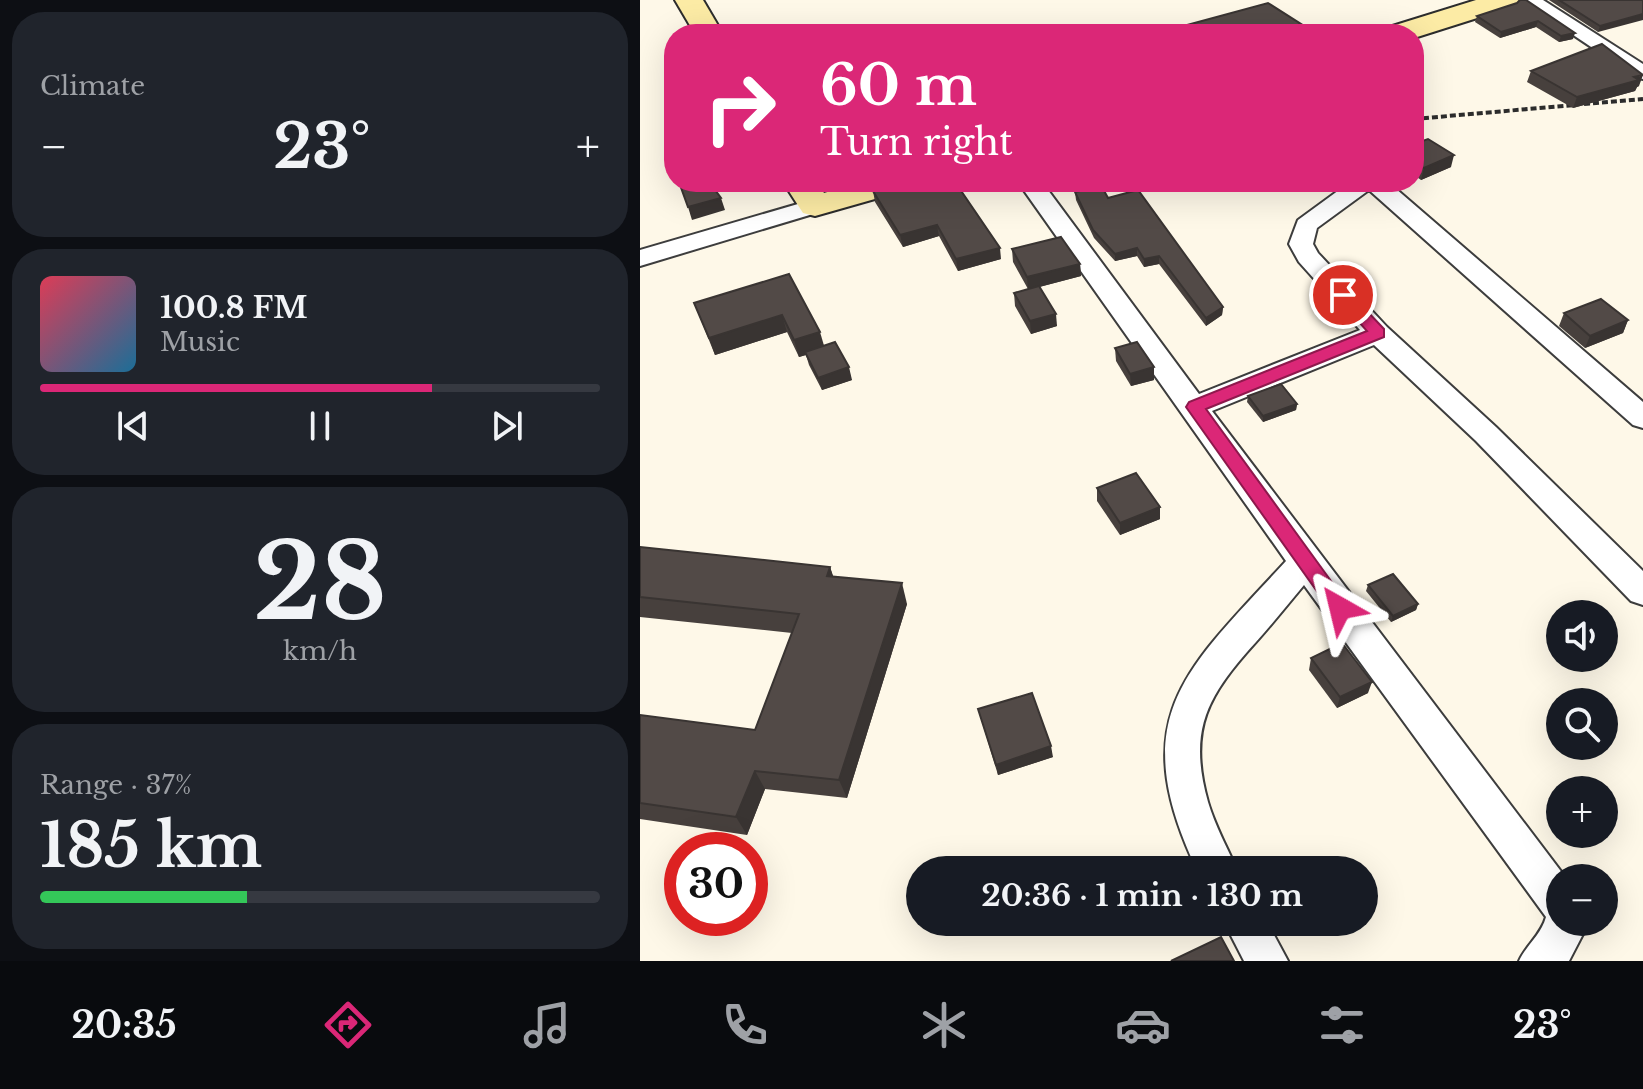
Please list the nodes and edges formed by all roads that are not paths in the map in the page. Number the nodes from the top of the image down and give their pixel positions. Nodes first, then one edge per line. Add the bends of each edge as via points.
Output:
1 (689, 0) edge
2 (1505, 0) edge
3 (1530, 0) edge
4 (703, 24) edge
5 (1424, 25) edge
6 (1643, 73) edge
7 (1037, 192) edge
8 (1351, 192) edge
9 (1385, 192) edge
10 (807, 194) edge
11 (640, 258) edge
12 (1378, 333) junction
13 (1195, 407) junction
14 (1643, 418) edge
15 (1305, 562) junction
16 (1643, 592) edge
17 (1210, 856) edge
18 (1546, 884) edge
19 (1252, 936) edge
20 (1562, 936) edge
21 (1267, 961) edge
22 (1540, 961) edge

1 - 4 street
2 - 5 street
3 - 6 street
7 - 13 street
8 - 12 street via 1306,225 1301,244
9 - 14 street
10 - 11 street
12 - 13 street
12 - 16 street
13 - 15 street
15 - 17 street via 1218,658 1188,709 1183,781
15 - 18 street
19 - 21 street
20 - 22 street

